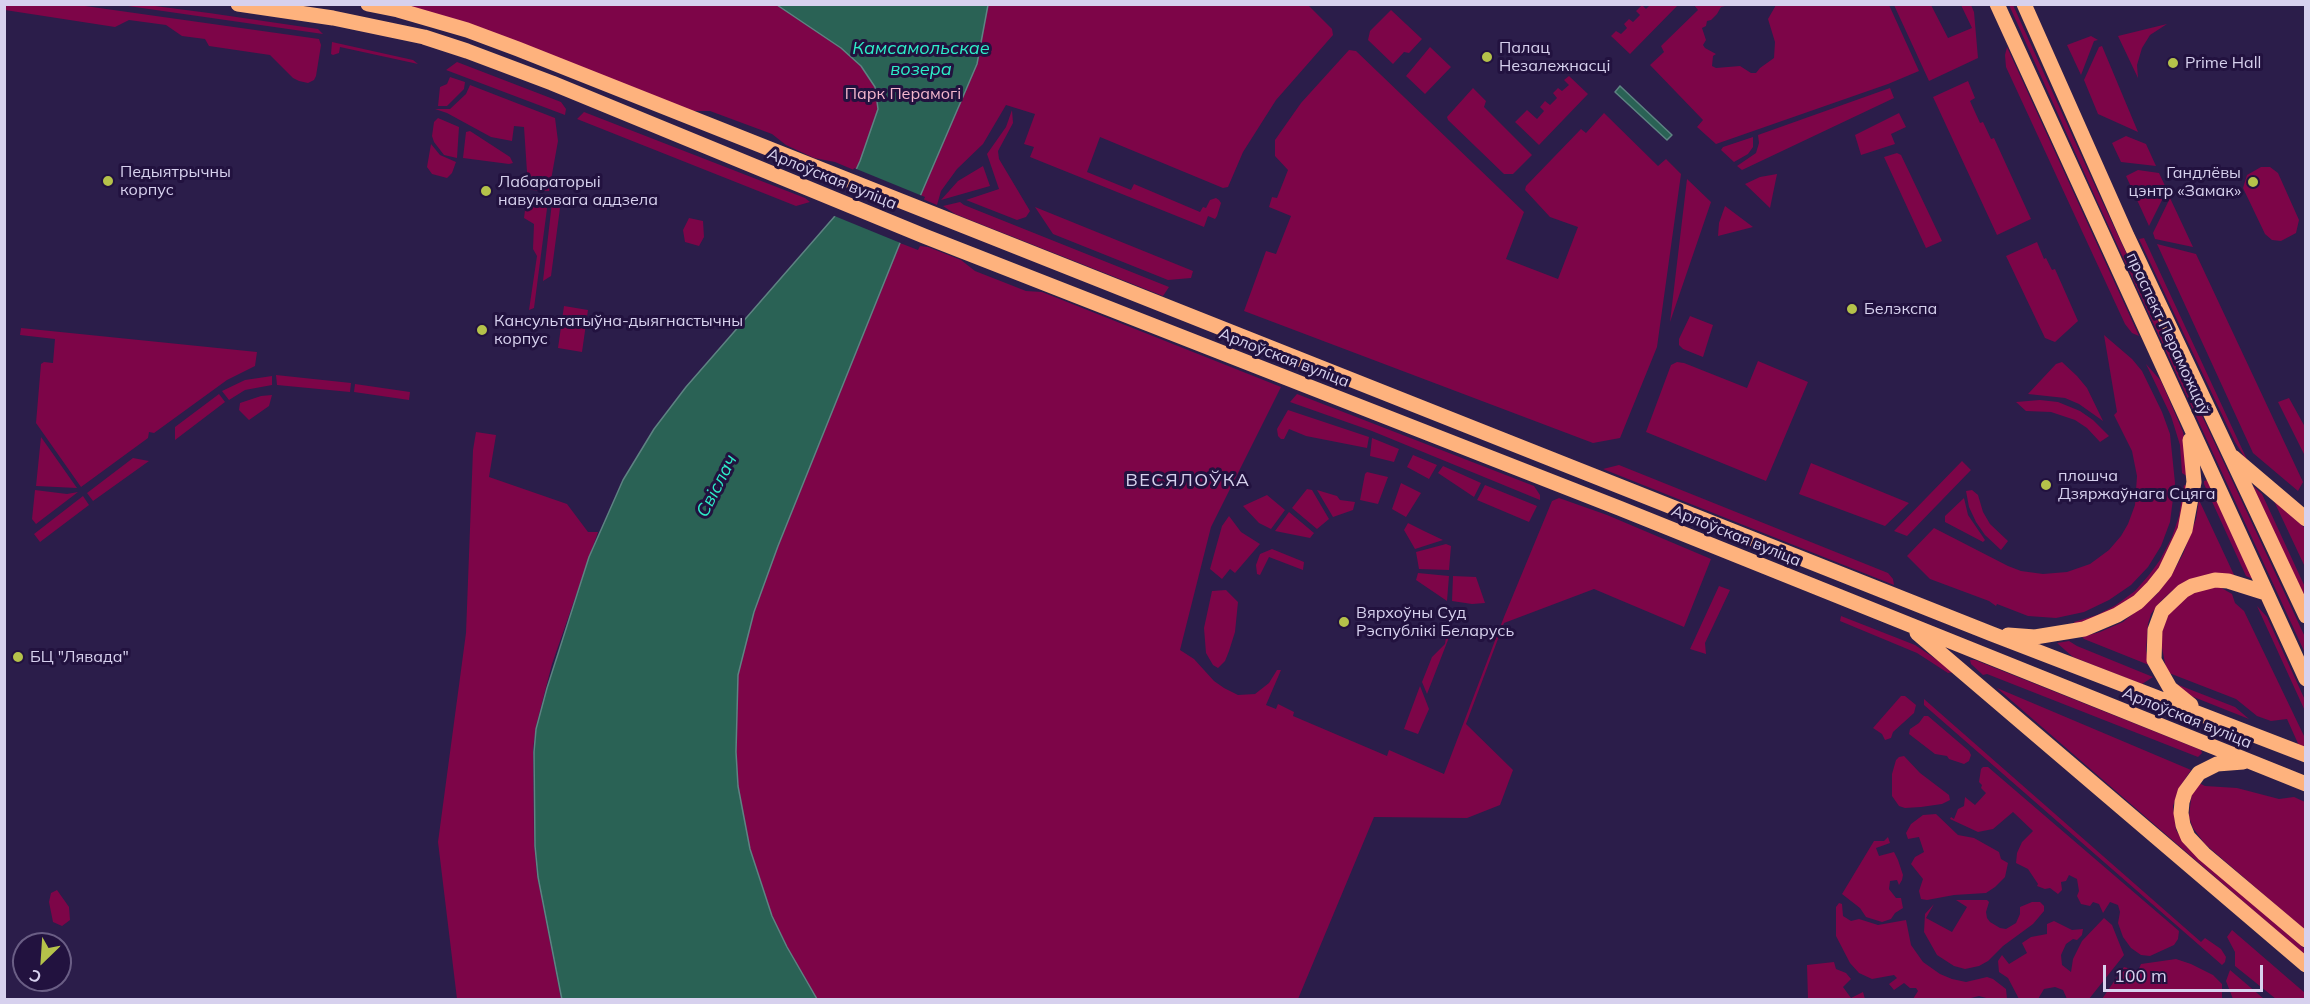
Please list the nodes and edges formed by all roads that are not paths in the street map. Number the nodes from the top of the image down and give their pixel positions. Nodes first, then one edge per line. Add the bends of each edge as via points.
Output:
1 (238, 4) edge
2 (368, 4) edge
3 (1997, 4) edge
4 (2024, 4) edge
5 (569, 69) junction
6 (552, 83) junction
7 (1296, 358) junction
8 (1291, 379) junction
9 (2187, 420) junction
10 (2228, 453) junction
11 (2306, 519) edge
12 (1732, 530) junction
13 (1723, 550) junction
14 (2266, 593) junction
15 (2306, 616) edge
16 (1908, 625) junction
17 (1992, 634) junction
18 (2306, 679) edge
19 (2211, 718) junction
20 (2306, 755) edge
21 (2250, 762) junction
22 (2306, 784) edge
23 (2306, 940) edge
24 (2306, 965) edge

1 - 6 main road, Арлоўская вуліца via 424,37
2 - 5 main road, Арлоўская вуліца via 467,30
3 - 9 main road, праспект Пераможцаў
4 - 10 main road, праспект Пераможцаў
5 - 6 main road via 566,81
5 - 7 main road, Арлоўская вуліца
6 - 8 main road, Арлоўская вуліца via 924,236
7 - 8 main road
7 - 12 main road, Арлоўская вуліца
8 - 13 main road, Арлоўская вуліца
9 - 14 main road, праспект Пераможцаў
9 - 17 main road via 2194,469 2191,507 2175,553 2153,587 2117,615 2084,629 2034,637
10 - 11 main road
10 - 15 main road, праспект Пераможцаў
12 - 13 main road
12 - 17 main road, Арлоўская вуліца
13 - 16 main road, Арлоўская вуліца
14 - 18 main road, праспект Пераможцаў
14 - 19 main road via 2215,580 2183,591 2158,618 2154,660 2162,677 2183,701
16 - 21 main road, Арлоўская вуліца
16 - 24 main road
17 - 19 main road, Арлоўская вуліца
19 - 20 main road, Арлоўская вуліца
21 - 22 main road, Арлоўская вуліца
21 - 23 main road via 2227,761 2199,773 2182,802 2183,825 2204,854

